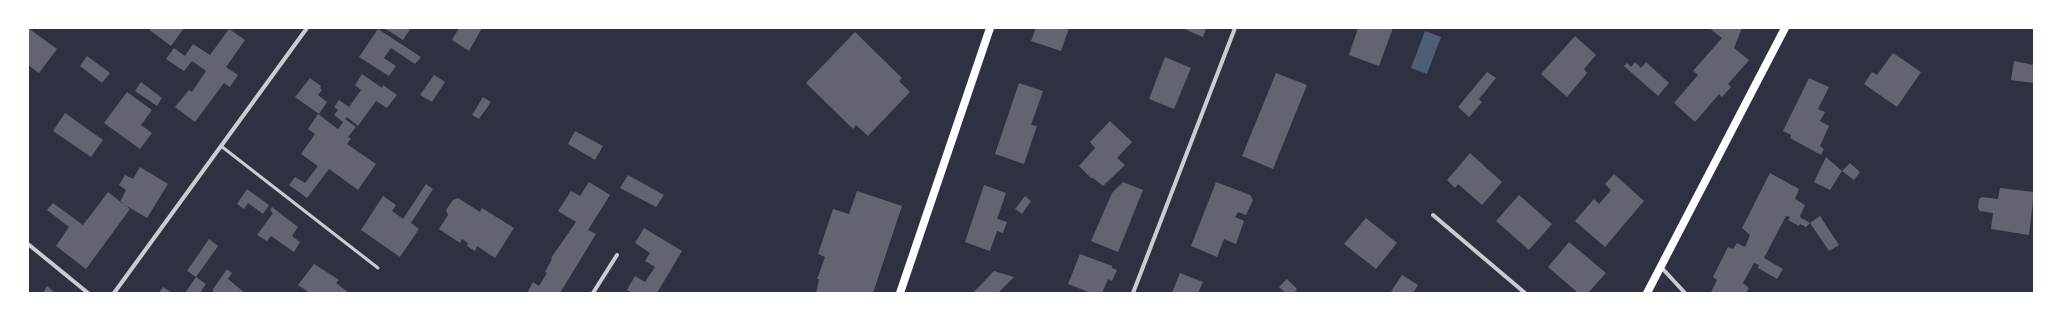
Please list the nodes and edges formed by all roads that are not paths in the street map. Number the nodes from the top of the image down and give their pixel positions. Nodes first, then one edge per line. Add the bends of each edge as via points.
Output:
1 (307, 28) edge
2 (990, 28) edge
3 (1235, 28) edge
4 (1785, 28) edge
5 (221, 146) junction
6 (1433, 215) dead end
7 (28, 244) edge
8 (617, 255) dead end
9 (1661, 267) junction
10 (378, 268) dead end
11 (88, 293) edge
12 (114, 293) edge
13 (593, 293) edge
14 (900, 293) edge
15 (1133, 293) edge
16 (1525, 293) edge
17 (1647, 293) edge
18 (1685, 293) edge

1 - 5 street
2 - 14 main road
3 - 15 street
4 - 9 main road
5 - 10 lane
5 - 12 street
6 - 16 street
7 - 11 street
8 - 13 street
9 - 17 main road
9 - 18 street

